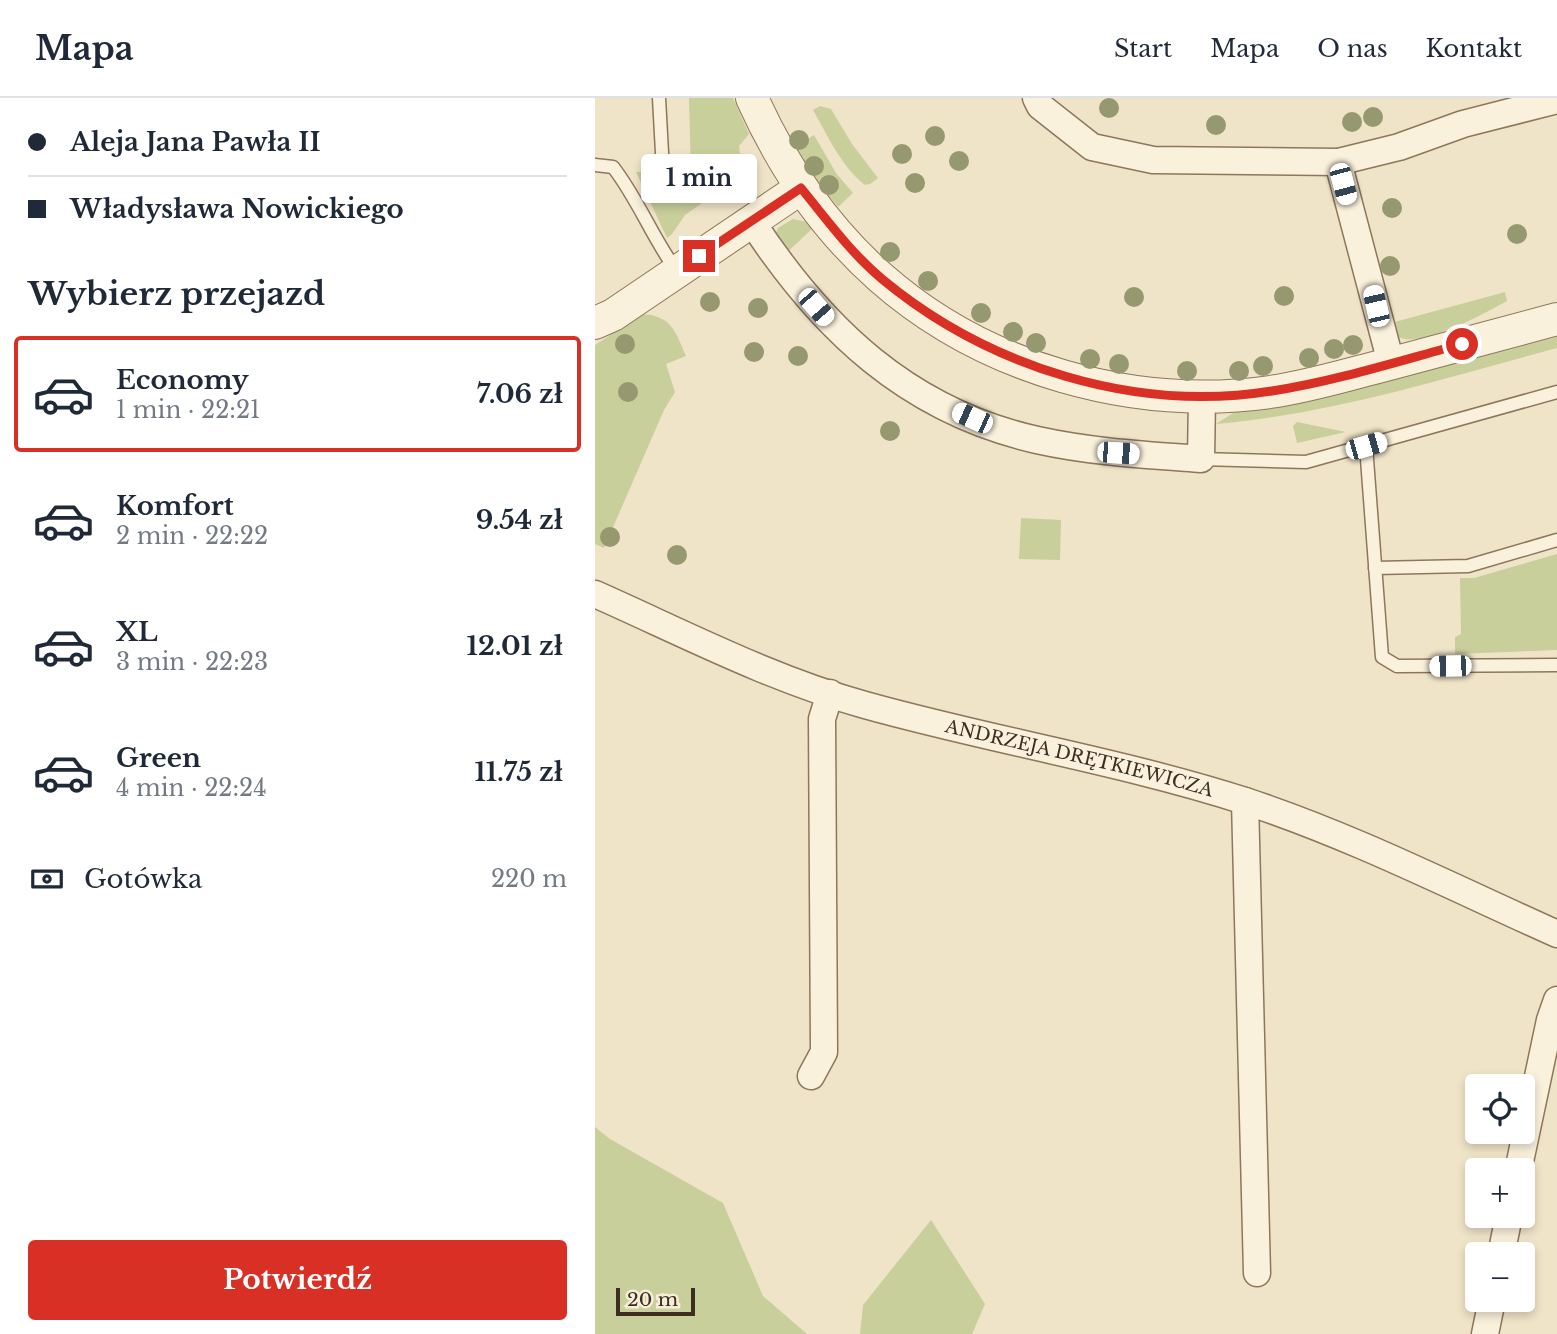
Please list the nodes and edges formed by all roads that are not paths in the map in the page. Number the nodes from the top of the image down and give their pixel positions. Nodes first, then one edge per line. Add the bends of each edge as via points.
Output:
1 (659, 98) edge
2 (752, 98) edge
3 (1036, 98) edge
4 (1557, 100) edge
5 (1338, 162) junction
6 (595, 165) edge
7 (663, 171) dead end
8 (801, 188) junction
9 (751, 222) junction
10 (676, 271) junction
11 (1557, 320) edge
12 (595, 323) edge
13 (1391, 363) junction
14 (1557, 392) edge
15 (1202, 397) junction
16 (1366, 446) junction
17 (1201, 459) junction
18 (1557, 540) edge
19 (1375, 568) junction
20 (595, 594) edge
21 (1557, 665) edge
22 (830, 693) junction
23 (1245, 801) junction
24 (1557, 934) edge
25 (1557, 1000) edge
26 (811, 1076) dead end
27 (1521, 1158) edge
28 (1258, 1273) dead end
29 (1490, 1312) edge
30 (1485, 1334) edge

1 - 7 lane
2 - 8 street via 772,143
3 - 5 street via 1092,147 1153,160
4 - 5 street
5 - 13 street
6 - 10 lane via 613,167 631,189
8 - 9 street
8 - 15 street via 881,278 928,314 980,344 1043,370 1102,386
9 - 10 street
9 - 17 street via 780,265 834,328 898,380 952,410 991,427 1066,446
10 - 12 street
11 - 13 street
13 - 15 street via 1270,392
14 - 16 lane
15 - 17 street
16 - 17 lane via 1306,462
16 - 19 lane
18 - 19 lane via 1468,566
19 - 21 lane via 1382,657 1397,666
20 - 22 street, ANDRZEJA DRĘTKIEWICZA via 770,672
22 - 23 street, ANDRZEJA DRĘTKIEWICZA
22 - 26 street via 822,719 824,1052
23 - 24 street, ANDRZEJA DRĘTKIEWICZA via 1328,830
23 - 28 street
25 - 27 street
29 - 30 street

